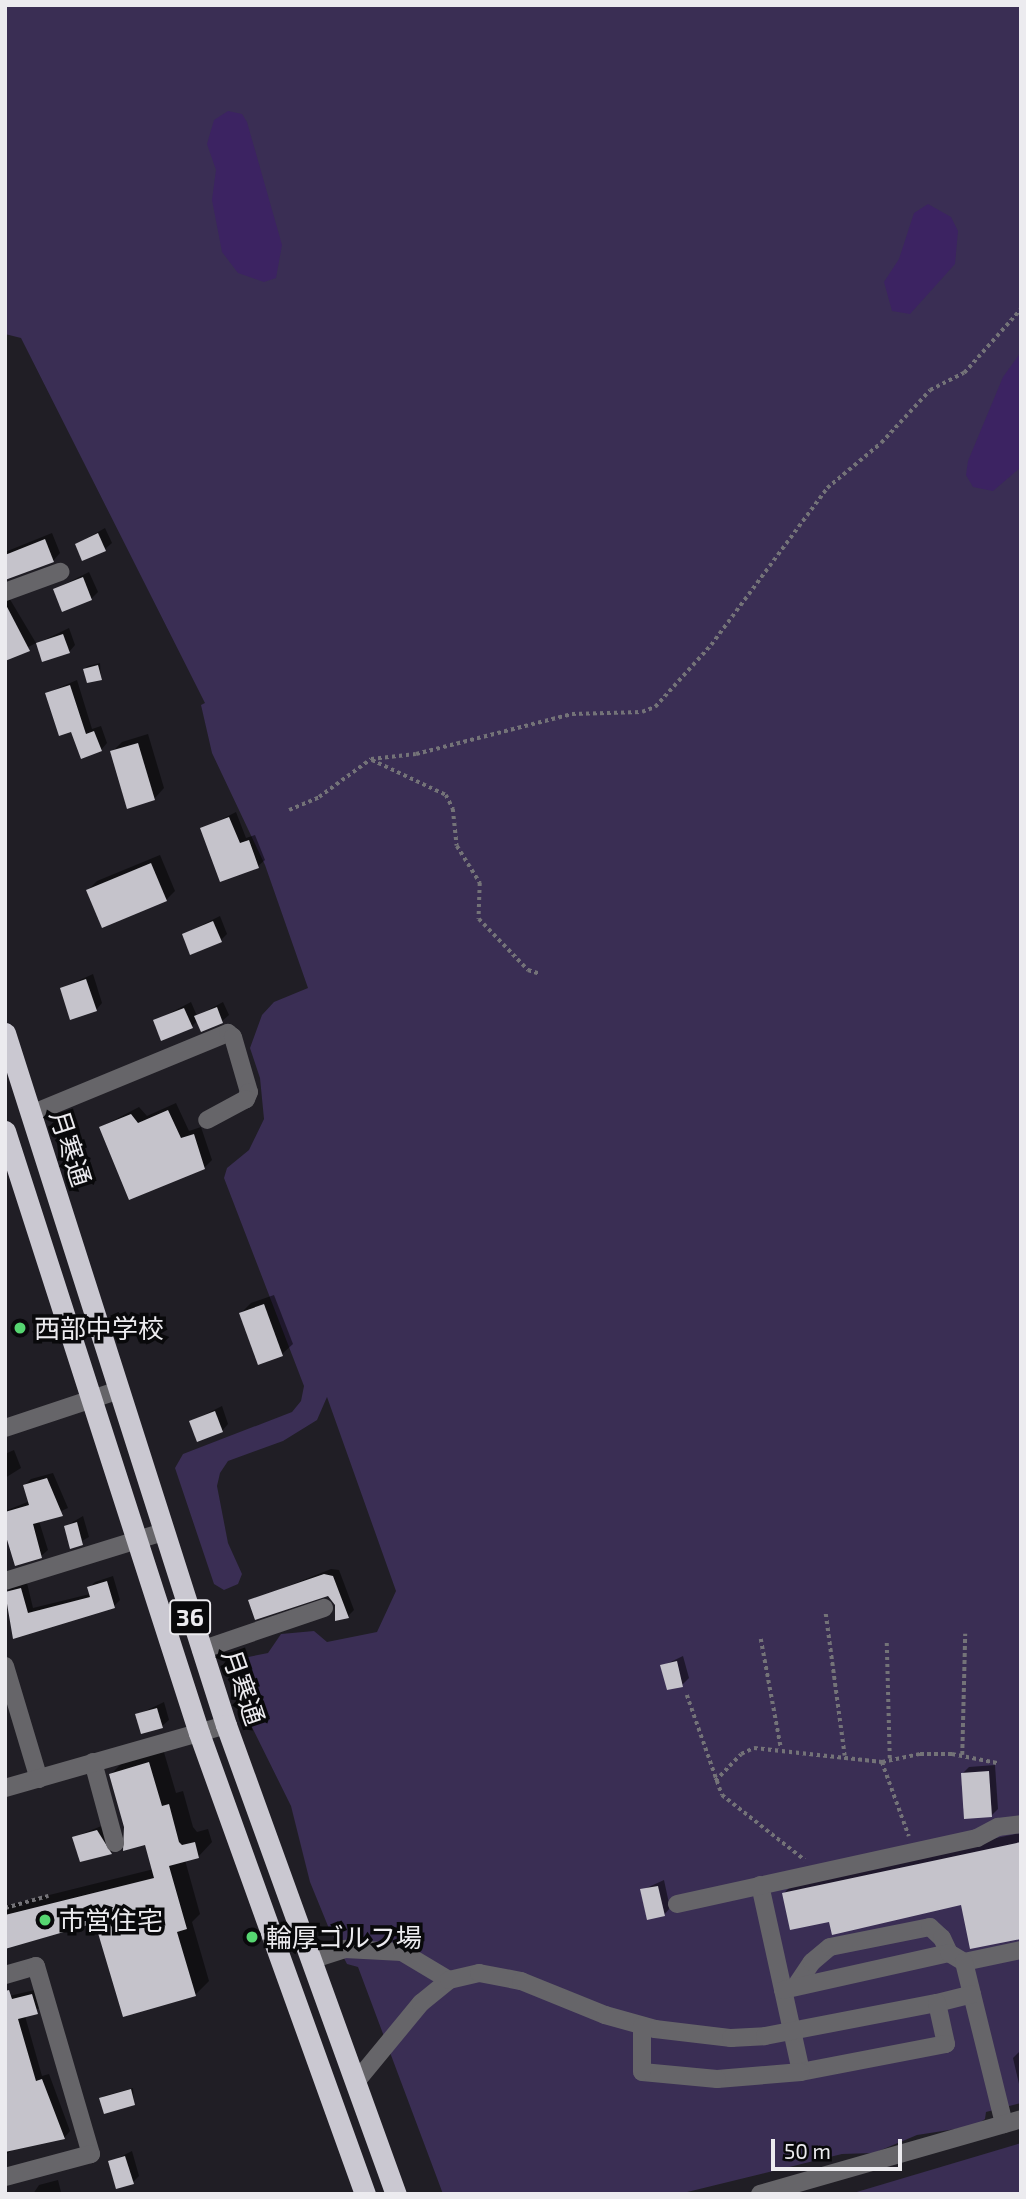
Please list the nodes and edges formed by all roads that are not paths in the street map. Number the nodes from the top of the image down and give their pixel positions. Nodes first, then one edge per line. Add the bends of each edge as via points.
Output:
1 (60, 572) dead end
2 (5, 592) edge
3 (5, 1032) edge
4 (31, 1114) junction
5 (207, 1119) dead end
6 (5, 1131) edge
7 (119, 1390) junction
8 (91, 1399) junction
9 (5, 1428) edge
10 (163, 1532) junction
11 (136, 1541) junction
12 (5, 1581) edge
13 (324, 1608) dead end
14 (201, 1650) junction
15 (5, 1666) edge
16 (226, 1725) junction
17 (199, 1733) junction
18 (93, 1762) junction
19 (39, 1779) junction
20 (5, 1788) edge
21 (1021, 1824) edge
22 (115, 1843) dead end
23 (760, 1885) junction
24 (677, 1904) dead end
25 (1021, 1950) edge
26 (957, 1958) junction
27 (311, 1960) junction
28 (5, 1975) edge
29 (449, 1980) junction
30 (789, 1989) junction
31 (972, 1994) junction
32 (937, 2003) junction
33 (642, 2026) junction
34 (792, 2031) junction
35 (801, 2072) junction
36 (355, 2082) junction
37 (1012, 2121) edge
38 (5, 2177) edge
39 (365, 2194) edge
40 (396, 2194) edge
41 (761, 2194) edge

1 - 2 street
3 - 4 highway, 月寒通 / 36
4 - 5 street via 228,1033 249,1092 246,1099
4 - 7 highway, 月寒通 / 36
6 - 8 highway, 36
7 - 8 street
7 - 10 highway, 月寒通 / 36
8 - 9 street
8 - 11 highway, 36
10 - 11 street
10 - 14 highway, 月寒通 / 36
11 - 12 street
11 - 17 highway, 36
13 - 14 street
14 - 16 highway, 月寒通 / 36
15 - 19 street
16 - 17 street
16 - 27 highway, 月寒通 / 36
17 - 18 street
17 - 39 highway, 36
18 - 19 street
18 - 22 street
19 - 20 street
21 - 23 street
23 - 24 street
23 - 30 street
25 - 26 street
26 - 30 street
26 - 30 street via 930,1927 830,1947
26 - 31 street
27 - 29 street via 345,1949 402,1952
27 - 36 highway, 月寒通 / 36
28 - 38 street via 36,1966 91,2154
29 - 33 street via 479,1973 499,1975
29 - 36 street via 412,2012
30 - 34 street
31 - 32 street
31 - 37 street
32 - 34 street
32 - 35 street via 946,2044
33 - 34 street via 731,2038
33 - 35 street via 642,2072 747,2080
34 - 35 street
36 - 40 highway, 月寒通 / 36
37 - 41 street

